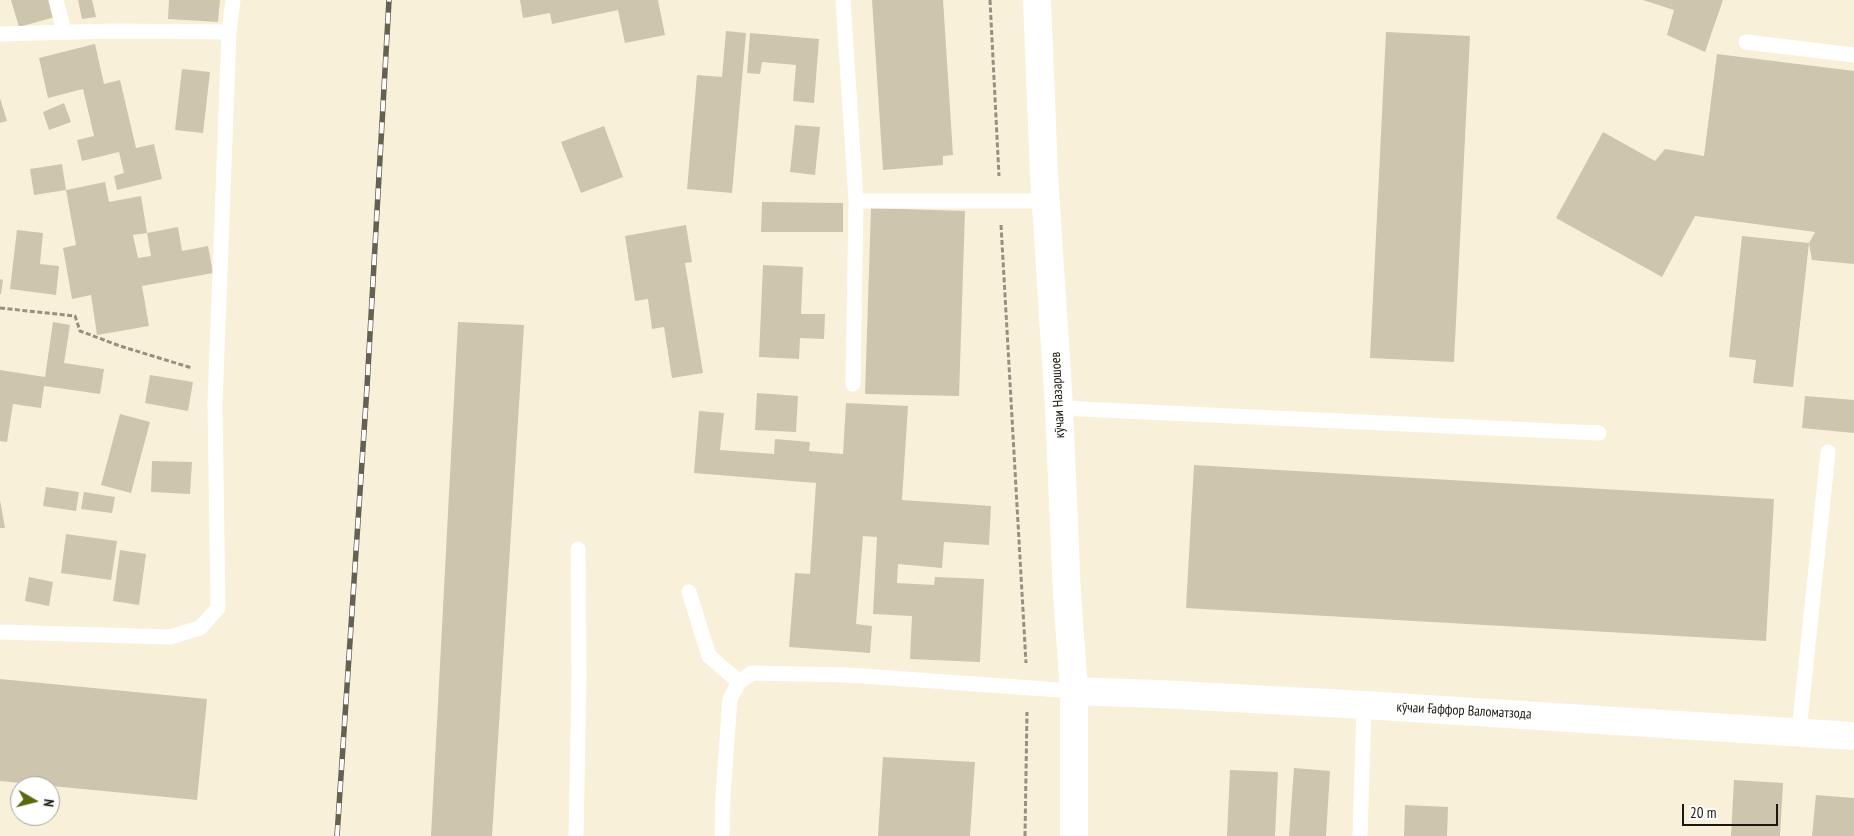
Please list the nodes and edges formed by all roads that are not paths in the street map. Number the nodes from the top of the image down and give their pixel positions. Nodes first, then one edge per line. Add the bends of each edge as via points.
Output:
1 (56, 0) edge
2 (233, 0) edge
3 (843, 0) edge
4 (1037, 0) edge
5 (64, 32) junction
6 (229, 32) junction
7 (0, 34) edge
8 (1746, 42) dead end
9 (1854, 55) edge
10 (856, 201) junction
11 (1046, 201) junction
12 (854, 384) dead end
13 (1060, 408) junction
14 (1599, 433) dead end
15 (1828, 452) dead end
16 (578, 549) dead end
17 (689, 592) dead end
18 (0, 632) edge
19 (738, 682) junction
20 (1074, 691) junction
21 (1364, 704) junction
22 (1799, 731) junction
23 (1854, 736) edge
24 (576, 836) edge
25 (722, 836) edge
26 (1074, 836) edge
27 (1360, 836) edge

1 - 5 lane
2 - 6 lane
3 - 10 lane
4 - 11 street, кӯчаи Назаршоев
5 - 6 lane
5 - 7 lane
6 - 18 lane via 216,375 218,608 200,628 170,637
8 - 9 lane
10 - 11 lane
10 - 12 lane
11 - 13 street, кӯчаи Назаршоев
13 - 14 lane
13 - 20 street, кӯчаи Назаршоев
15 - 22 lane
16 - 24 lane
17 - 19 lane via 709,656
19 - 20 lane via 752,673 838,675
19 - 25 lane via 730,700
20 - 21 street, кӯчаи Ғаффор Валоматзода
20 - 26 street, кӯчаи Назаршоев
21 - 22 street, кӯчаи Ғаффор Валоматзода
21 - 27 lane
22 - 23 street, кӯчаи Ғаффор Валоматзода

